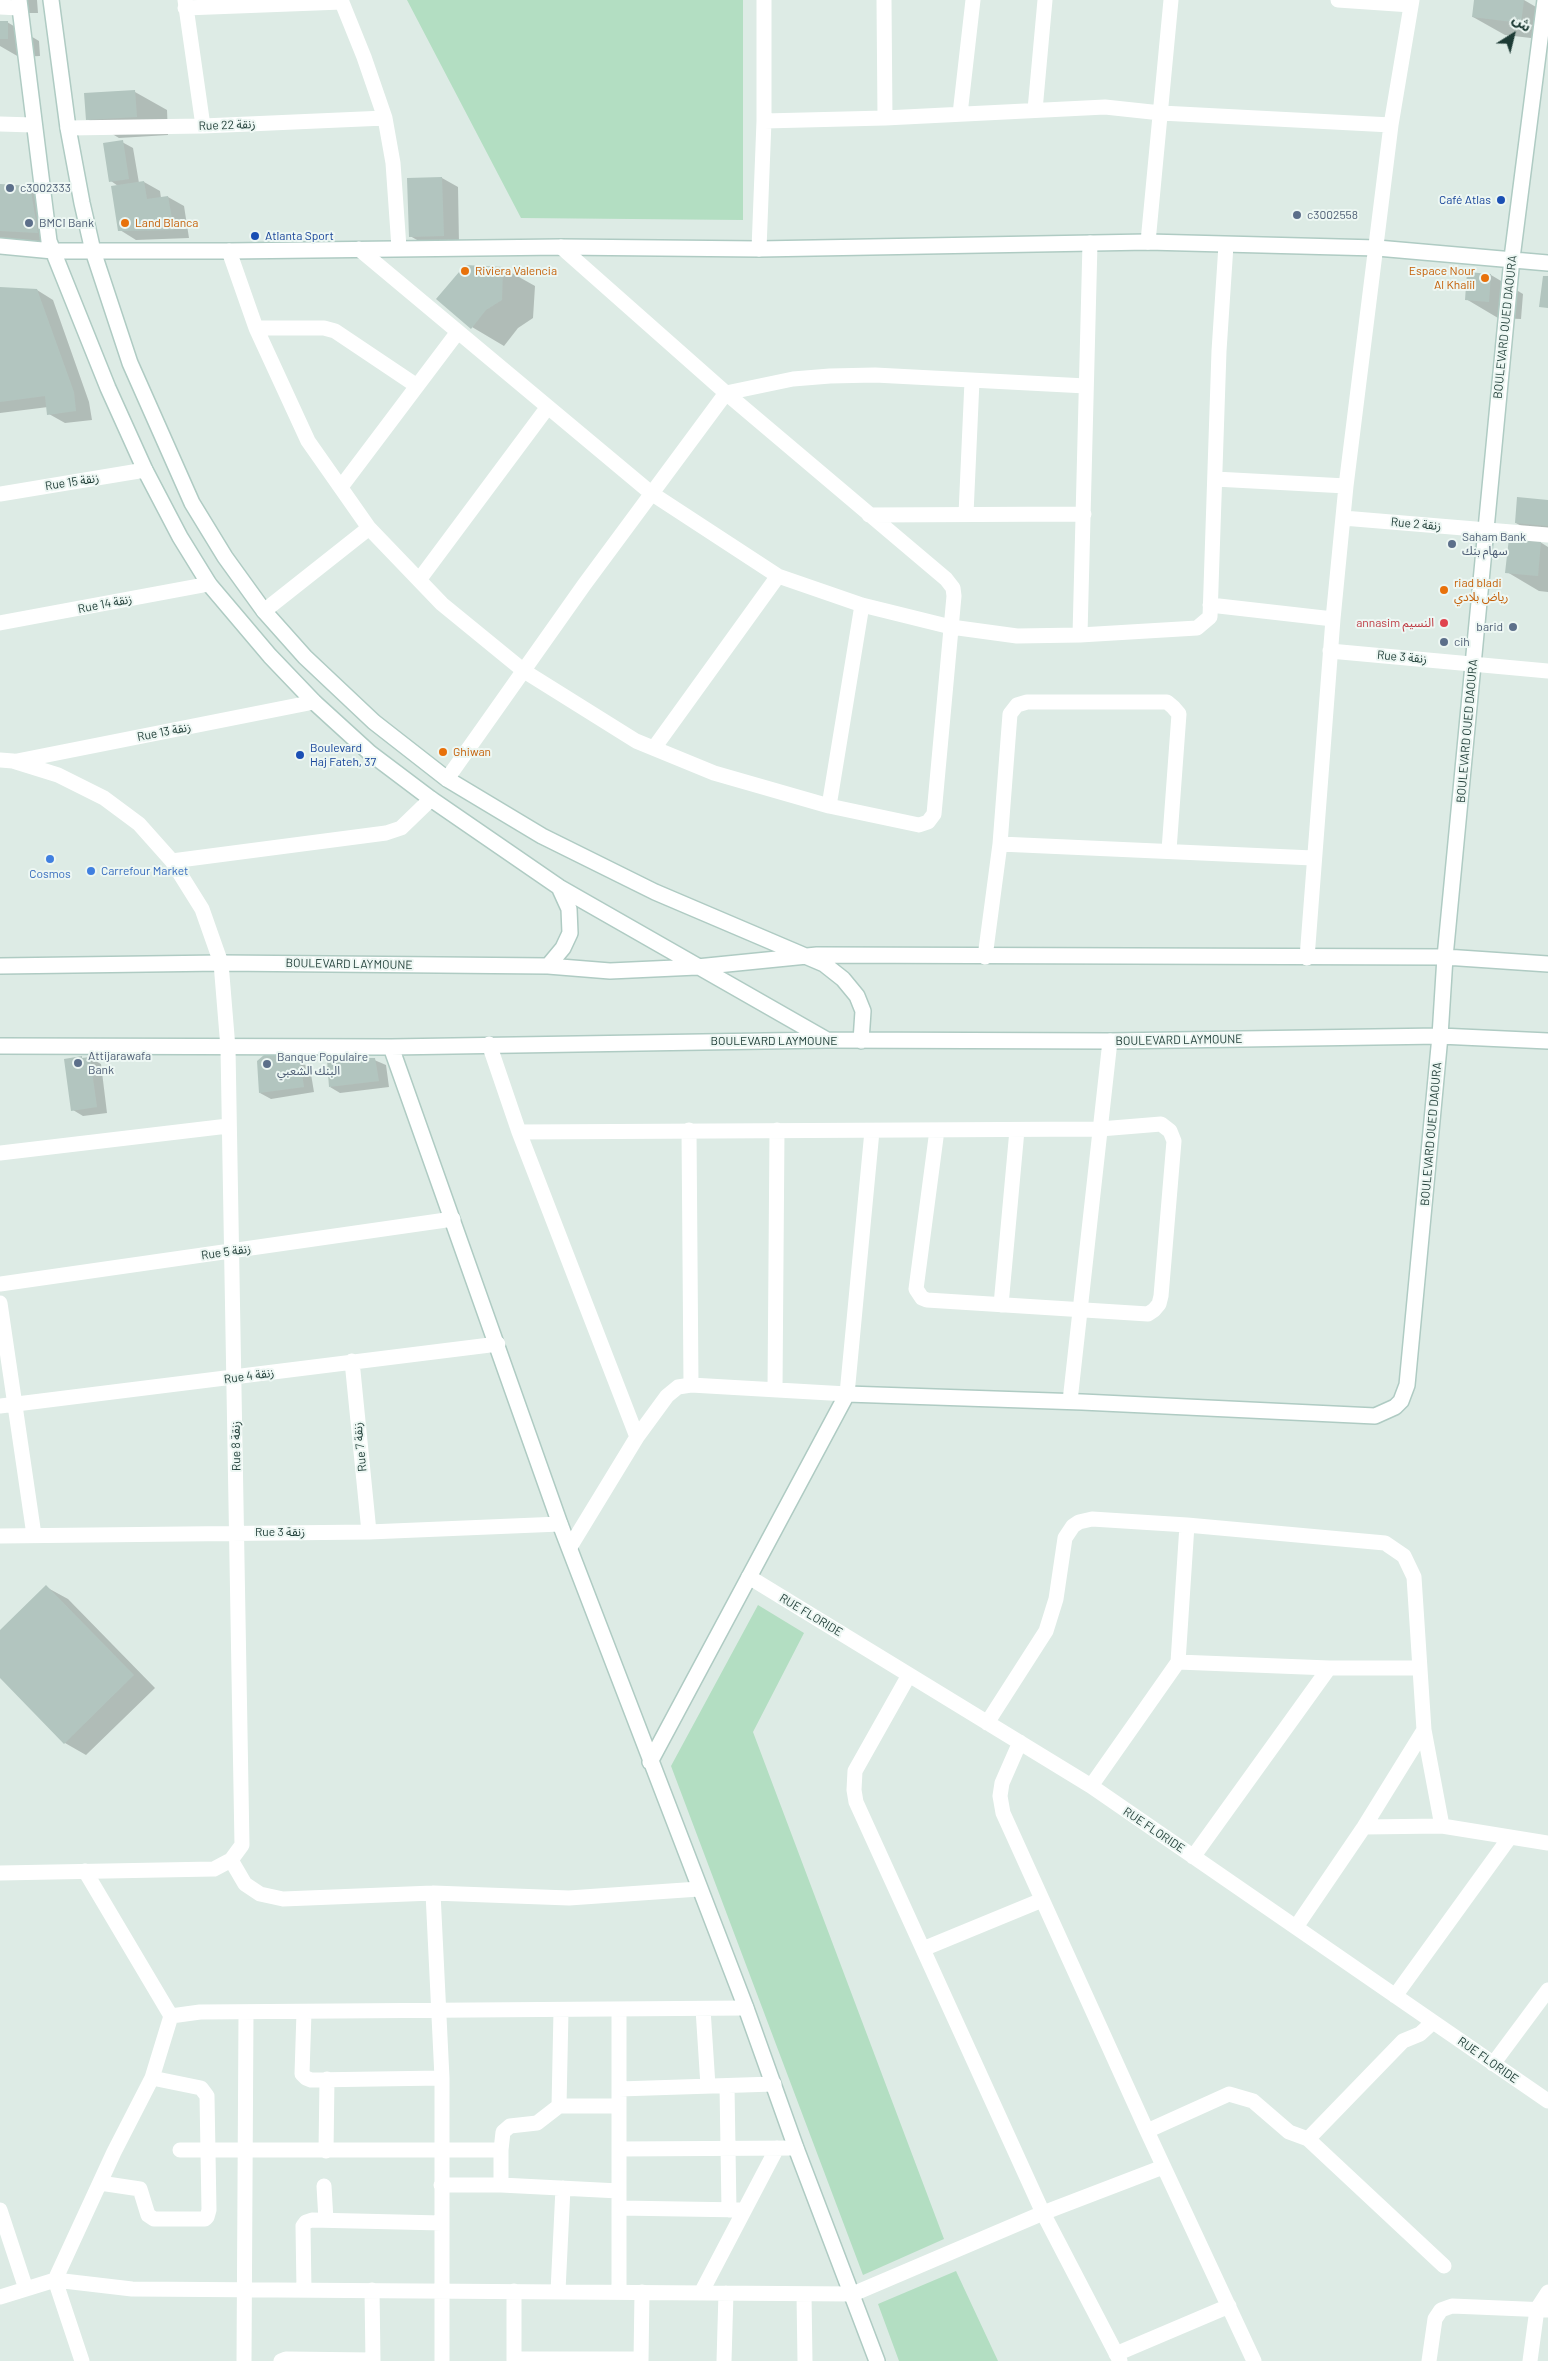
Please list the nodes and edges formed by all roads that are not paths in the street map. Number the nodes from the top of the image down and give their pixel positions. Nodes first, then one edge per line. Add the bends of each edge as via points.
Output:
1 (52, 0) edge
2 (764, 0) edge
3 (884, 0) edge
4 (973, 0) edge
5 (1045, 0) edge
6 (1171, 0) edge
7 (1338, 0) edge
8 (1545, 0) edge
9 (342, 1) edge
10 (1412, 3) edge
11 (19, 4) edge
12 (185, 4) edge
13 (0, 7) edge
14 (1035, 110) junction
15 (1161, 113) junction
16 (960, 114) junction
17 (385, 118) junction
18 (885, 118) junction
19 (764, 121) junction
20 (0, 124) edge
21 (33, 125) junction
22 (1391, 125) junction
23 (203, 126) junction
24 (68, 128) junction
25 (1148, 242) junction
26 (1090, 243) junction
27 (1226, 245) junction
28 (0, 246) edge
29 (561, 247) junction
30 (399, 248) junction
31 (1377, 248) junction
32 (359, 249) junction
33 (759, 249) junction
34 (53, 251) junction
35 (93, 251) junction
36 (229, 251) junction
37 (1512, 258) junction
38 (1548, 263) edge
39 (256, 328) junction
40 (457, 333) junction
41 (972, 381) junction
42 (417, 386) junction
43 (1086, 386) junction
44 (726, 393) junction
45 (547, 408) junction
46 (144, 470) junction
47 (1215, 479) junction
48 (1346, 486) junction
49 (341, 487) junction
50 (651, 493) junction
51 (0, 494) edge
52 (966, 514) junction
53 (1084, 514) junction
54 (870, 515) junction
55 (1343, 518) junction
56 (370, 528) junction
57 (1486, 531) junction
58 (1548, 535) edge
59 (778, 576) junction
60 (419, 580) junction
61 (209, 584) junction
62 (862, 605) junction
63 (1210, 605) junction
64 (264, 611) junction
65 (1333, 619) junction
66 (0, 623) edge
67 (951, 627) junction
68 (1080, 635) junction
69 (1330, 651) junction
70 (1473, 663) junction
71 (524, 671) junction
72 (1548, 671) edge
73 (314, 702) junction
74 (654, 748) junction
75 (7, 761) edge
76 (447, 780) junction
77 (431, 799) junction
78 (828, 806) junction
79 (1000, 844) junction
80 (1169, 850) junction
81 (1313, 858) junction
82 (172, 862) junction
83 (559, 887) junction
84 (804, 955) junction
85 (985, 957) junction
86 (1445, 957) junction
87 (1307, 958) junction
88 (221, 962) junction
89 (1548, 964) edge
90 (0, 966) edge
91 (548, 966) junction
92 (698, 967) junction
93 (1440, 1036) junction
94 (827, 1040) junction
95 (1110, 1040) junction
96 (861, 1041) junction
97 (1548, 1041) edge
98 (489, 1044) junction
99 (0, 1046) edge
100 (391, 1047) junction
101 (228, 1048) junction
102 (228, 1126) junction
103 (1100, 1129) junction
104 (689, 1130) junction
105 (777, 1130) junction
106 (937, 1130) junction
107 (1017, 1130) junction
108 (872, 1131) junction
109 (519, 1132) junction
110 (0, 1153) edge
111 (453, 1219) junction
112 (233, 1252) junction
113 (0, 1284) edge
114 (0, 1303) edge
115 (1000, 1305) junction
116 (1080, 1310) junction
117 (498, 1344) junction
118 (352, 1361) junction
119 (235, 1378) junction
120 (691, 1385) junction
121 (775, 1390) junction
122 (847, 1394) junction
123 (1070, 1401) junction
124 (7, 1405) edge
125 (637, 1437) junction
126 (560, 1524) junction
127 (1187, 1525) junction
128 (238, 1532) junction
129 (369, 1532) junction
130 (34, 1535) junction
131 (0, 1536) edge
132 (570, 1547) junction
133 (749, 1577) junction
134 (1178, 1662) junction
135 (1329, 1668) junction
136 (1419, 1668) junction
137 (909, 1675) junction
138 (988, 1723) junction
139 (1424, 1730) junction
140 (1020, 1742) junction
141 (650, 1762) junction
142 (1091, 1786) junction
143 (1442, 1826) junction
144 (1364, 1827) junction
145 (1510, 1837) junction
146 (1548, 1843) edge
147 (1193, 1857) junction
148 (231, 1860) junction
149 (84, 1872) junction
150 (0, 1873) edge
151 (699, 1889) junction
152 (434, 1893) junction
153 (1042, 1900) junction
154 (1296, 1928) junction
155 (923, 1949) junction
156 (1548, 1990) edge
157 (1394, 1996) junction
158 (746, 2008) junction
159 (703, 2009) junction
160 (620, 2010) junction
161 (561, 2011) junction
162 (246, 2012) junction
163 (304, 2012) junction
164 (438, 2012) junction
165 (171, 2016) junction
166 (1433, 2022) junction
167 (1493, 2064) junction
168 (152, 2078) junction
169 (442, 2078) junction
170 (326, 2079) junction
171 (774, 2084) junction
172 (708, 2086) junction
173 (727, 2086) junction
174 (619, 2089) junction
175 (1548, 2102) edge
176 (559, 2106) junction
177 (619, 2106) junction
178 (1147, 2131) junction
179 (1308, 2139) junction
180 (728, 2148) junction
181 (777, 2148) junction
182 (796, 2148) junction
183 (619, 2149) junction
184 (180, 2150) dead end
185 (208, 2150) junction
186 (442, 2150) junction
187 (500, 2150) junction
188 (245, 2151) junction
189 (326, 2151) junction
190 (1163, 2167) junction
191 (100, 2183) junction
192 (442, 2185) junction
193 (501, 2185) junction
194 (324, 2186) dead end
195 (563, 2188) junction
196 (619, 2191) junction
197 (619, 2208) junction
198 (0, 2210) edge
199 (737, 2210) junction
200 (1042, 2212) junction
201 (326, 2220) junction
202 (442, 2223) junction
203 (1444, 2266) dead end
204 (55, 2280) junction
205 (26, 2289) junction
206 (245, 2290) junction
207 (304, 2290) junction
208 (372, 2290) junction
209 (442, 2290) junction
210 (514, 2291) junction
211 (558, 2292) junction
212 (619, 2292) junction
213 (642, 2292) junction
214 (1548, 2292) edge
215 (701, 2293) junction
216 (726, 2293) junction
217 (804, 2294) junction
218 (853, 2294) junction
219 (0, 2297) edge
220 (1229, 2306) junction
221 (1542, 2310) edge
222 (1118, 2357) edge
223 (373, 2360) edge
224 (514, 2360) edge
225 (547, 2360) edge
226 (641, 2360) edge
227 (82, 2361) edge
228 (244, 2361) edge
229 (281, 2361) edge
230 (336, 2361) edge
231 (442, 2361) edge
232 (724, 2361) edge
233 (805, 2361) edge
234 (877, 2361) edge
235 (1254, 2361) edge
236 (1429, 2361) edge
237 (1530, 2361) edge

1 - 24 street
2 - 19 street
3 - 18 street
4 - 16 street
5 - 14 street
6 - 15 street
7 - 10 street
8 - 37 street, BOULEVARD OUED DAOURA
9 - 12 street
9 - 17 street
10 - 22 street
11 - 13 street
11 - 21 street
12 - 23 street
14 - 15 street via 1105,107
14 - 16 street
15 - 22 street
15 - 25 street
16 - 18 street
17 - 23 street, Rue 22 زنقة
17 - 30 street via 393,163
18 - 19 street
19 - 33 street
20 - 21 street
21 - 34 street
22 - 31 street
23 - 24 street, Rue 22 زنقة
24 - 35 street
25 - 26 street
25 - 27 street
26 - 33 street
26 - 43 street
27 - 31 street
27 - 47 street
28 - 34 street
29 - 30 street
29 - 33 street
29 - 44 street
30 - 32 street
31 - 37 street
31 - 48 street
32 - 36 street
32 - 40 street
34 - 35 street
34 - 46 street
35 - 36 street
35 - 64 street via 130,363 192,504
36 - 39 street
37 - 38 street
37 - 57 street, BOULEVARD OUED DAOURA
39 - 42 street via 324,328 335,331
39 - 49 street via 308,441
40 - 42 street
40 - 45 street
41 - 43 street
41 - 44 street via 874,375 830,376 794,379
41 - 52 street
42 - 49 street
43 - 53 street
44 - 50 street
44 - 54 street
45 - 50 street
45 - 60 street
46 - 51 street, Rue 15 زنقة
46 - 61 street
47 - 48 street
47 - 63 street
48 - 55 street
49 - 56 street
50 - 59 street
50 - 71 street
52 - 53 street
52 - 54 street
53 - 68 street
54 - 67 street via 953,588
55 - 57 street, Rue 2 زنقة
55 - 65 street
56 - 60 street
56 - 64 street
57 - 58 street, Rue 2 زنقة
57 - 70 street, BOULEVARD OUED DAOURA
59 - 62 street
59 - 74 street
60 - 71 street via 442,604
61 - 66 street, Rue 14 زنقة
61 - 73 street
62 - 67 street
62 - 78 street
63 - 65 street
63 - 68 street via 1210,618 1197,628
64 - 76 street via 305,657 374,722
65 - 69 street
67 - 68 street via 1018,636
67 - 78 street via 934,814 928,822 920,824
69 - 70 street, Rue 3 زنقة
69 - 81 street
70 - 72 street, Rue 3 زنقة
70 - 86 street, BOULEVARD OUED DAOURA
71 - 74 street via 636,741
71 - 76 street
73 - 75 street, Rue 13 زنقة
73 - 77 street via 370,753
74 - 78 street via 714,773
75 - 82 street, Rue 8 زنقة via 58,775 104,798 139,824
76 - 84 street via 542,836 656,892
77 - 82 street via 402,828 386,833
77 - 83 street
79 - 80 street
79 - 80 street via 1010,714 1017,705 1027,702 1166,702 1179,714
79 - 85 street
80 - 81 street
81 - 87 street
82 - 88 street, Rue 8 زنقة via 202,909
83 - 91 street via 569,909 570,933
83 - 92 street
84 - 85 street
84 - 92 street, BOULEVARD LAYMOUNE
84 - 96 street via 824,964 857,996 863,1011
85 - 87 street
86 - 87 street
86 - 89 street
86 - 93 street, BOULEVARD OUED DAOURA
88 - 90 street, BOULEVARD LAYMOUNE
88 - 91 street, BOULEVARD LAYMOUNE
88 - 101 street, Rue 8 زنقة
91 - 92 street, BOULEVARD LAYMOUNE via 610,971
92 - 94 street
93 - 95 street, BOULEVARD LAYMOUNE
93 - 97 street, BOULEVARD LAYMOUNE
93 - 123 street, BOULEVARD OUED DAOURA via 1407,1385 1395,1407 1375,1416
94 - 96 street, BOULEVARD LAYMOUNE
94 - 98 street, BOULEVARD LAYMOUNE
95 - 96 street, BOULEVARD LAYMOUNE
95 - 103 street
98 - 100 street, BOULEVARD LAYMOUNE
98 - 109 street
99 - 101 street, BOULEVARD LAYMOUNE
100 - 101 street, BOULEVARD LAYMOUNE
100 - 111 street
101 - 102 street, Rue 8 زنقة
102 - 110 street
102 - 112 street, Rue 8 زنقة
103 - 107 street
103 - 116 street
103 - 116 street via 1161,1124 1170,1131 1174,1141 1161,1296 1159,1304 1148,1314
104 - 105 street
104 - 109 street
104 - 120 street
105 - 108 street
105 - 121 street
106 - 107 street
106 - 108 street
106 - 115 street via 916,1289 927,1300
107 - 115 street
108 - 122 street
109 - 125 street
111 - 112 street, Rue 5 زنقة
111 - 117 street
112 - 113 street, Rue 5 زنقة
112 - 119 street, Rue 8 زنقة
114 - 124 street
115 - 116 street
116 - 123 street
117 - 118 street, Rue 4 زنقة
117 - 126 street
118 - 119 street, Rue 4 زنقة
118 - 129 street, Rue 7 زنقة
119 - 124 street, Rue 4 زنقة
119 - 128 street, Rue 8 زنقة
120 - 121 street
120 - 125 street via 678,1388 667,1396
121 - 122 street
122 - 123 street
122 - 133 street
124 - 130 street
125 - 132 street
126 - 129 street, Rue 3 زنقة
126 - 132 street
127 - 134 street
127 - 136 street via 1392,1546 1404,1556 1414,1577
127 - 138 street via 1092,1518 1073,1526 1066,1538 1056,1599 1046,1631
128 - 129 street, Rue 3 زنقة
128 - 130 street, Rue 3 زنقة
128 - 148 street, Rue 8 زنقة via 242,1845
130 - 131 street, Rue 3 زنقة
132 - 141 street
133 - 137 street, RUE FLORIDE
133 - 141 street
134 - 135 street
134 - 142 street
135 - 136 street
135 - 147 street
136 - 139 street
137 - 138 street, RUE FLORIDE
137 - 155 street via 855,1771 854,1790 856,1802
138 - 140 street, RUE FLORIDE
139 - 143 street
139 - 144 street
140 - 142 street, RUE FLORIDE
140 - 153 street via 1002,1783 1000,1796 1003,1813
141 - 151 street
142 - 147 street, RUE FLORIDE
143 - 144 street
143 - 145 street
144 - 154 street
145 - 146 street
145 - 157 street
147 - 154 street, RUE FLORIDE
148 - 149 street via 214,1869
148 - 152 street via 245,1884 260,1894 283,1899
149 - 150 street
149 - 165 street
151 - 152 street via 569,1898
151 - 158 street
152 - 164 street
153 - 155 street
153 - 178 street
154 - 157 street, RUE FLORIDE
155 - 200 street
156 - 167 street
157 - 166 street, RUE FLORIDE
158 - 159 street
158 - 171 street
159 - 160 street
159 - 172 street
160 - 161 street
160 - 174 street
161 - 164 street
161 - 176 street
162 - 163 street
162 - 165 street
162 - 188 street
163 - 164 street
163 - 170 street via 302,2074 311,2080
164 - 169 street
165 - 168 street
166 - 167 street, RUE FLORIDE
166 - 179 street via 1420,2034 1403,2041
167 - 175 street, RUE FLORIDE
168 - 185 street via 204,2091 207,2096
168 - 191 street
169 - 170 street
169 - 186 street
170 - 189 street
171 - 173 street
171 - 182 street
172 - 173 street
172 - 174 street
173 - 180 street
174 - 177 street
176 - 177 street
176 - 187 street via 537,2123 510,2126 502,2135
177 - 183 street
178 - 179 street via 1230,2094 1253,2100 1289,2132
178 - 190 street
179 - 203 street
180 - 181 street
180 - 183 street
180 - 199 street
181 - 182 street
181 - 199 street
182 - 218 street
183 - 196 street
184 - 185 street
185 - 188 street
185 - 191 street via 210,2210 206,2219 154,2219 148,2215 140,2189
186 - 187 street
186 - 189 street
186 - 192 street
187 - 193 street
188 - 189 street
188 - 206 street
190 - 200 street
190 - 220 street
191 - 204 street
192 - 193 street
192 - 202 street
193 - 195 street
194 - 201 street
195 - 196 street
195 - 211 street
196 - 197 street
197 - 199 street
197 - 212 street
198 - 205 street
199 - 215 street
200 - 218 street
200 - 222 street
201 - 202 street
201 - 207 street via 312,2220 303,2226
202 - 209 street
204 - 205 street
204 - 206 street via 132,2289
204 - 227 street
205 - 219 street
206 - 207 street
206 - 228 street
207 - 208 street
208 - 209 street
208 - 223 street
209 - 210 street
209 - 231 street
210 - 211 street
210 - 224 street
211 - 212 street
212 - 213 street
213 - 215 street
213 - 226 street
214 - 221 street
215 - 216 street
216 - 217 street
216 - 232 street
217 - 218 street
217 - 233 street
218 - 234 street
220 - 222 street
220 - 235 street
221 - 236 street via 1452,2306 1441,2310 1435,2319
221 - 237 street
223 - 230 street
224 - 225 street
225 - 226 street
229 - 230 street

